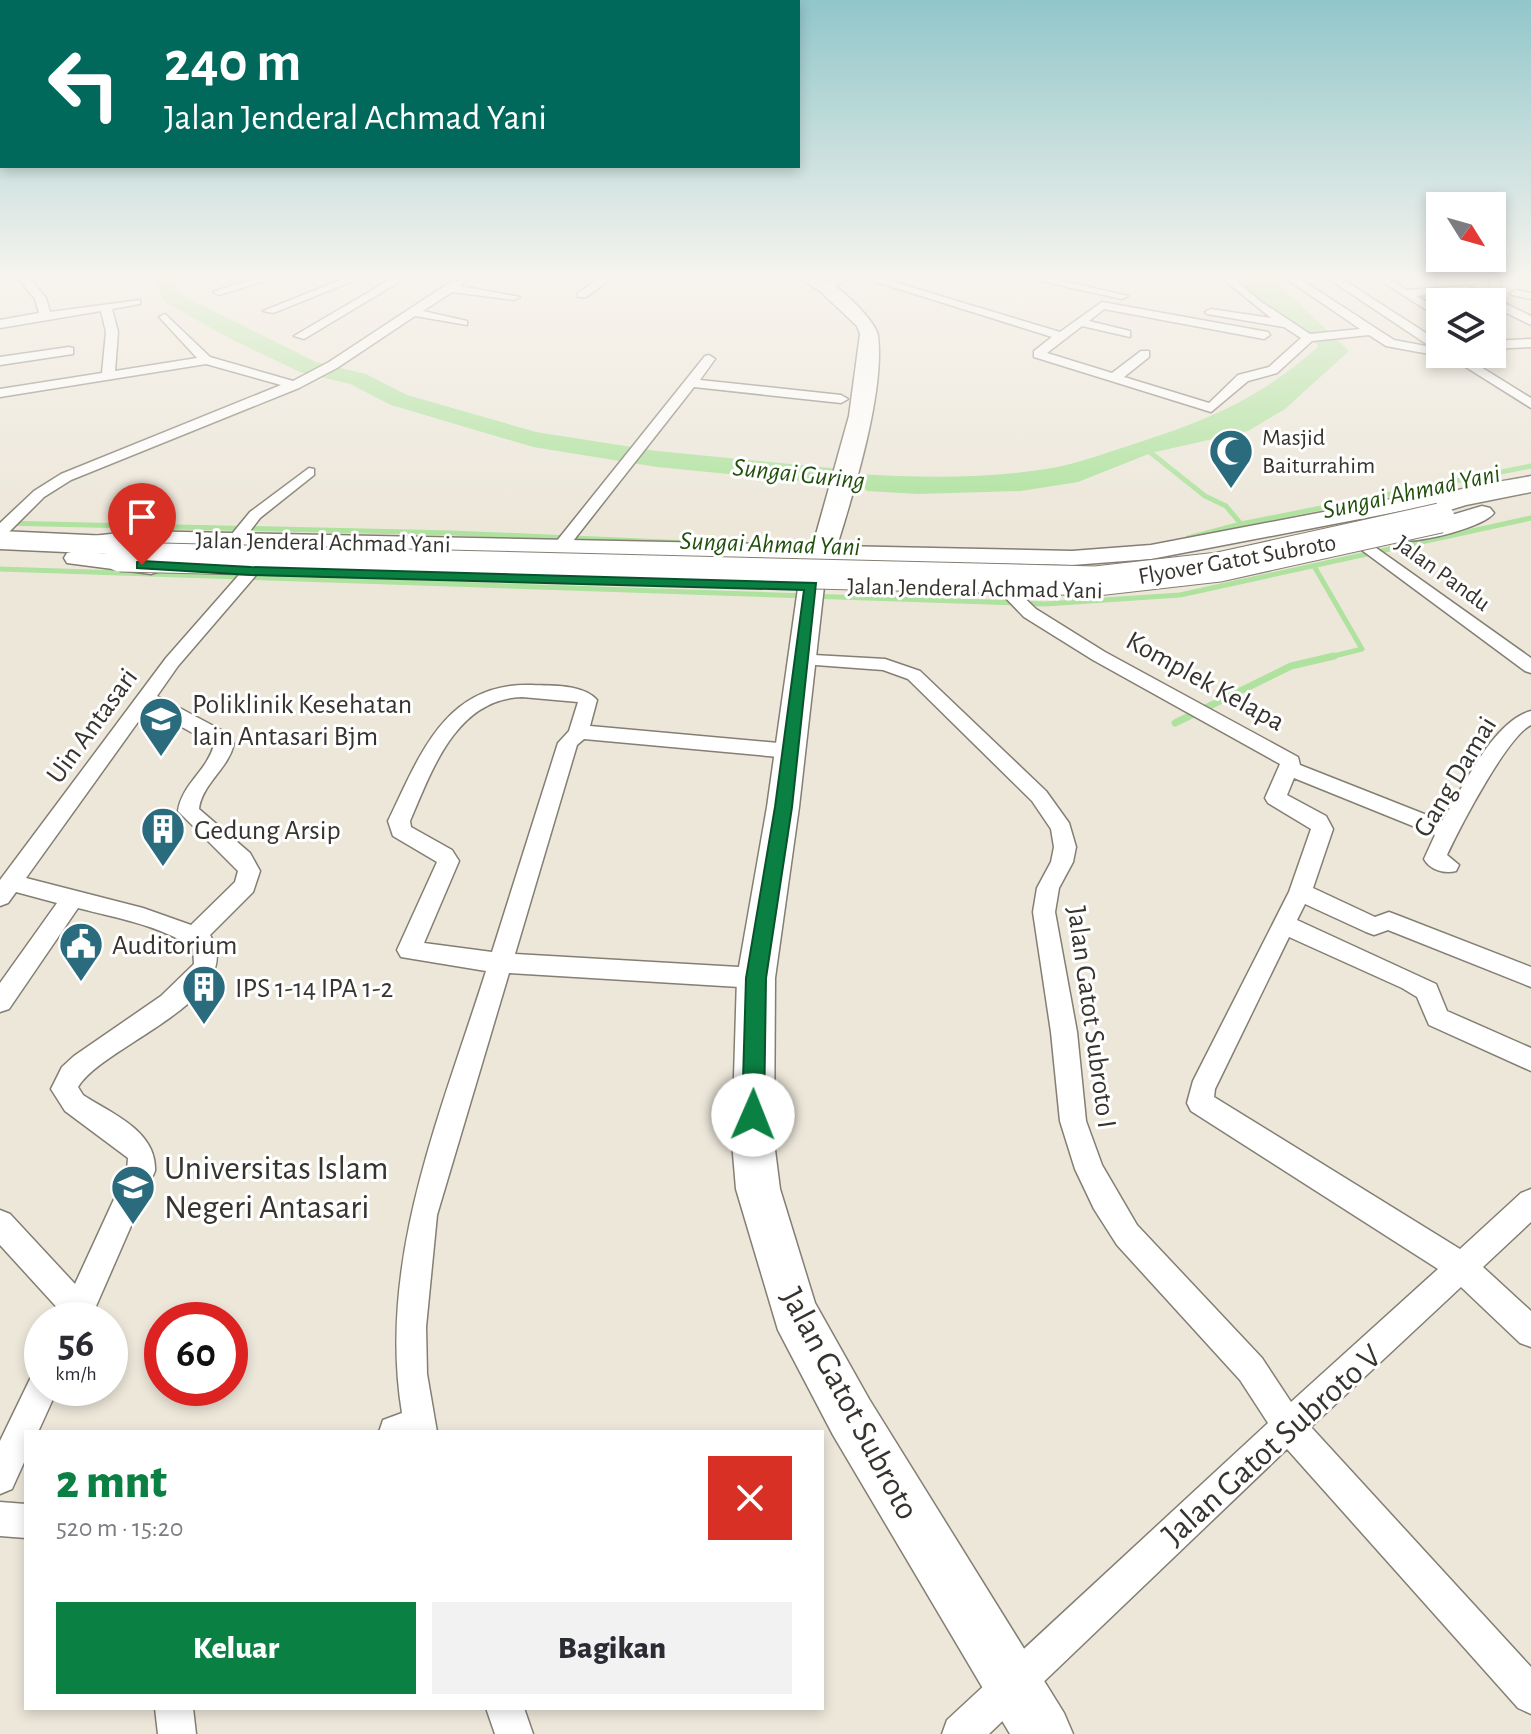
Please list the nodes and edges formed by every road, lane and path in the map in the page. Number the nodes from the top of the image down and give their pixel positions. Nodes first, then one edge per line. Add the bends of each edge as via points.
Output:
1 (109, 360) edge
2 (206, 360) joint
3 (341, 360) edge
4 (708, 360) edge
5 (846, 360) edge
6 (866, 360) edge
7 (1057, 360) edge
8 (1137, 360) edge
9 (1285, 360) edge
10 (1473, 368) edge
11 (108, 375) junction
12 (1114, 378) junction
13 (691, 383) junction
14 (294, 385) junction
15 (843, 385) junction
16 (7, 392) edge
17 (1531, 404) edge
18 (2, 410) edge
19 (309, 472) dead end
20 (836, 478) junction
21 (1531, 484) edge
22 (1531, 501) edge
23 (1452, 510) junction
24 (5, 529) edge
25 (564, 539) junction
26 (235, 540) junction
27 (818, 546) junction
28 (84, 550) junction
29 (702, 550) junction
30 (1371, 550) junction
31 (125, 551) joint
32 (937, 556) junction
33 (250, 573) junction
34 (697, 583) junction
35 (935, 588) junction
36 (810, 597) junction
37 (1015, 599) junction
38 (802, 658) junction
39 (1531, 667) edge
40 (145, 698) junction
41 (1531, 717) edge
42 (578, 733) junction
43 (790, 751) junction
44 (1290, 769) junction
45 (1447, 831) junction
46 (1448, 865) dead end
47 (5, 890) edge
48 (1300, 892) junction
49 (72, 899) junction
50 (1285, 925) junction
51 (194, 936) junction
52 (500, 963) junction
53 (1531, 977) edge
54 (756, 978) junction
55 (0, 1002) edge
56 (1531, 1060) edge
57 (1531, 1203) edge
58 (0, 1224) edge
59 (1463, 1268) junction
60 (66, 1302) edge
61 (83, 1302) edge
62 (1531, 1332) edge
63 (34, 1406) edge
64 (1289, 1427) junction
65 (412, 1429) edge
66 (0, 1477) edge
67 (0, 1519) edge
68 (24, 1521) edge
69 (1531, 1695) edge
70 (174, 1710) edge
71 (506, 1710) edge
72 (1028, 1711) edge
73 (177, 1734) edge
74 (514, 1734) edge
75 (961, 1734) edge

1 - 11 street
2 - 11 street
2 - 14 street
3 - 14 street
4 - 13 street
5 - 15 main road
6 - 20 main road via 858,424
7 - 12 street
8 - 12 street
9 - 12 street via 1273,370 1241,380 1214,408
10 - 17 street
11 - 16 street
13 - 15 street
13 - 25 street
14 - 24 street via 66,477 48,487
15 - 20 main road
16 - 18 street
19 - 26 street via 255,515
20 - 27 main road, Jalan Gatot Subroto
21 - 23 highway, Jalan Jenderal Achmad Yani
22 - 23 highway, Jalan Jenderal Achmad Yani
23 - 30 main road, Jalan Jenderal Achmad Yani via 1450,525
23 - 31 highway, Flyover Gatot Subroto, bridge via 1219,567 1096,581
23 - 32 main road, Jalan Jenderal Achmad Yani via 1400,504 1151,552 1072,558
24 - 28 highway, Jalan Jenderal Achmad Yani
25 - 26 main road, Jalan Jenderal Achmad Yani
25 - 29 main road, Jalan Jenderal Achmad Yani
26 - 28 main road, Jalan Jenderal Achmad Yani via 137,538
27 - 29 main road, Jalan Jenderal Achmad Yani
27 - 32 main road, Jalan Jenderal Achmad Yani
27 - 36 main road, Jalan Gatot Subroto
28 - 31 highway, Jalan Jenderal Achmad Yani
28 - 33 main road, Jalan Jenderal Achmad Yani
29 - 34 main road via 740,567 734,574
30 - 37 main road, Jalan Jenderal Achmad Yani via 1176,585
30 - 39 street, Jalan Pandu
32 - 35 main road via 884,564 876,572 891,581
33 - 34 main road, Jalan Jenderal Achmad Yani
33 - 40 street, Uin Antasari
34 - 36 main road, Jalan Jenderal Achmad Yani
35 - 36 main road, Jalan Jenderal Achmad Yani
35 - 37 main road, Jalan Jenderal Achmad Yani
36 - 38 main road, Jalan Gatot Subroto
37 - 44 street, Komplek Kelapa via 1099,656 1291,762
38 - 43 main road, Jalan Gatot Subroto
38 - 64 street, Jalan Gatot Subroto I via 885,665 914,675 1054,813 1065,847 1044,912 1073,1121 1089,1169 1127,1235 1251,1369
40 - 47 street, Uin Antasari
40 - 51 street via 224,744 222,756 192,795 188,811 249,871 245,886
41 - 45 street, Gang Damai via 1506,736
42 - 43 street
42 - 52 street via 568,743
42 - 52 street via 585,696 504,692 487,700 458,717 429,758 399,821 401,831 448,861 409,950
43 - 54 main road, Jalan Gatot Subroto
44 - 45 street
44 - 48 street, Komplek Kelapa via 1275,798 1312,815 1322,829
45 - 46 street, Gang Damai via 1435,859
47 - 49 street
48 - 50 street
48 - 53 street via 1374,926 1389,921
49 - 51 street
49 - 55 street
50 - 56 street via 1411,981 1427,991 1438,1018
50 - 59 street via 1202,1089 1200,1103
51 - 61 street via 206,950 199,976 83,1064 64,1089 74,1103 142,1155 141,1171
52 - 54 street
52 - 65 street via 423,1215 411,1327
54 - 72 main road, Jalan Gatot Subroto via 753,1142 758,1189 795,1313 851,1417
57 - 59 street, Jalan Gatot Subroto V
58 - 60 street
59 - 62 street
59 - 64 street, Jalan Gatot Subroto V
63 - 66 street
64 - 69 street, Jalan Gatot Subroto I
64 - 72 street, Jalan Gatot Subroto V via 1181,1525
67 - 68 street
70 - 73 street
71 - 74 street
72 - 75 street, Jalan Gatot Subroto V

